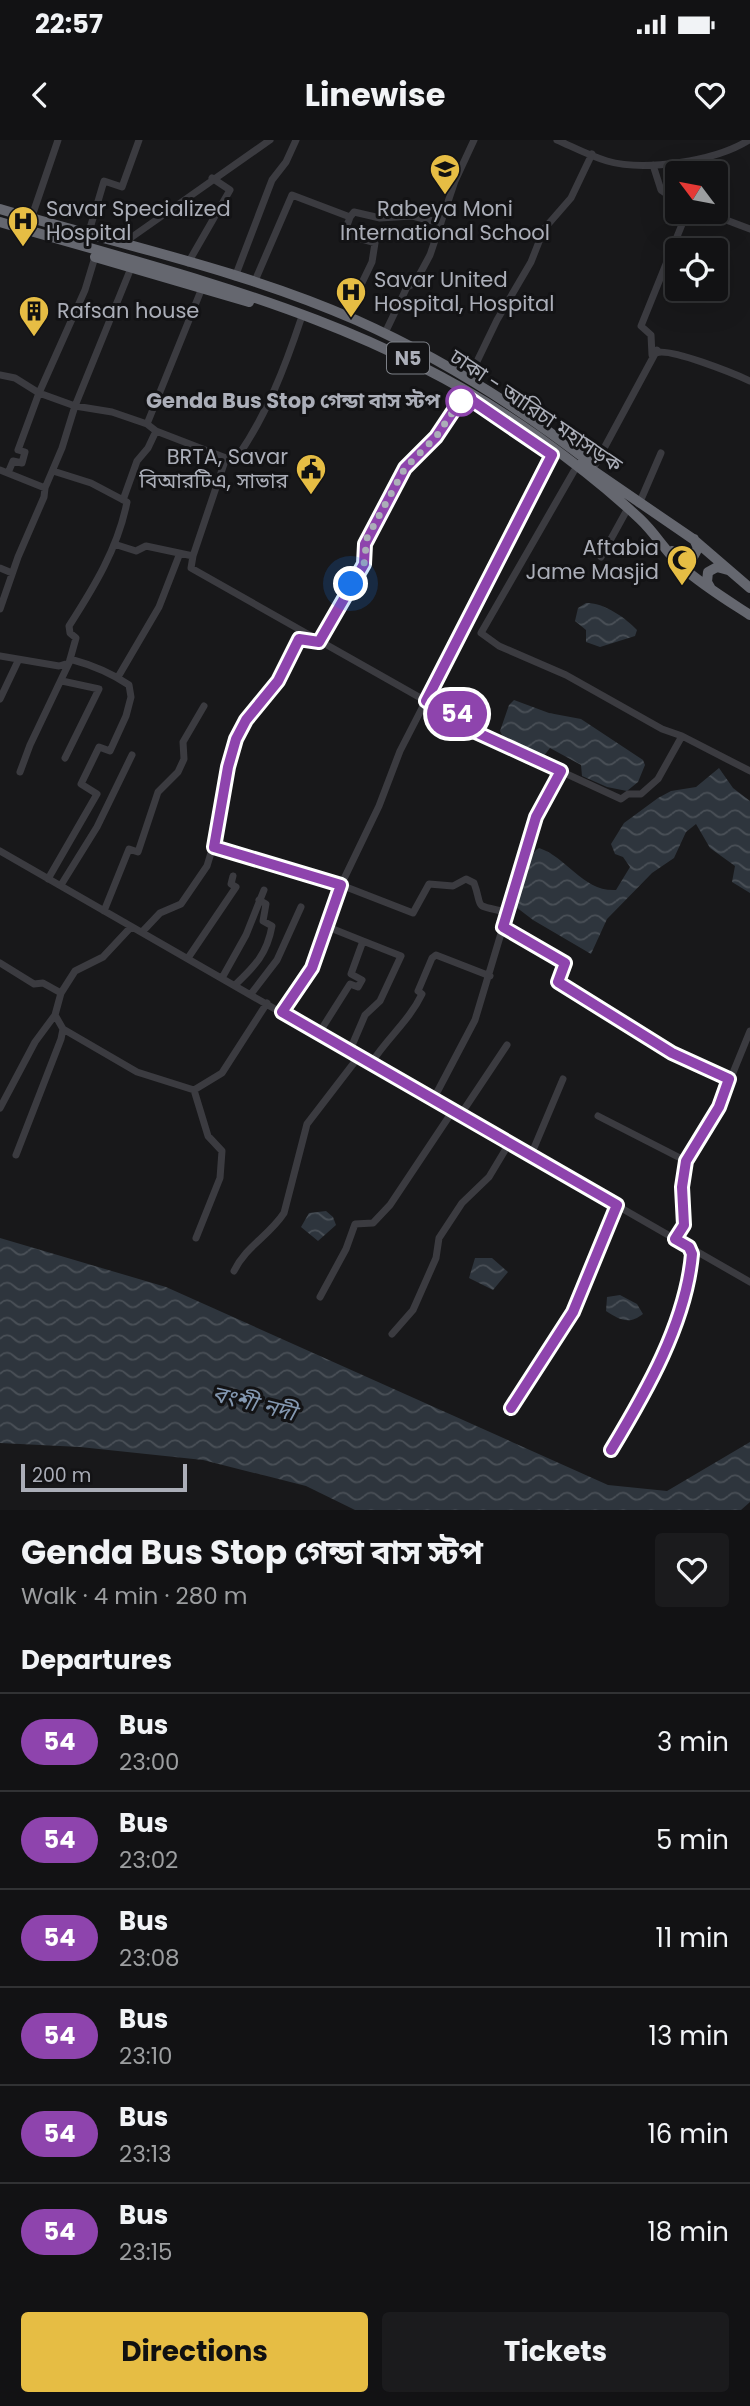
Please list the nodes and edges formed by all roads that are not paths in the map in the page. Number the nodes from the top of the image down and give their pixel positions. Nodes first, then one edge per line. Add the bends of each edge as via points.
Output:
1 (58, 140) edge
2 (139, 140) edge
3 (270, 140) edge
4 (296, 140) edge
5 (474, 140) edge
6 (557, 140) edge
7 (749, 140) edge
8 (592, 154) junction
9 (653, 165) junction
10 (212, 178) junction
11 (665, 193) edge
12 (0, 209) edge
13 (0, 216) edge
14 (350, 217) junction
15 (31, 219) junction
16 (728, 221) edge
17 (0, 222) edge
18 (441, 223) junction
19 (682, 224) edge
20 (0, 229) edge
21 (750, 229) edge
22 (88, 235) junction
23 (121, 244) junction
24 (95, 257) junction
25 (187, 263) junction
26 (131, 268) junction
27 (235, 277) junction
28 (254, 283) junction
29 (202, 288) junction
30 (346, 316) junction
31 (300, 319) junction
32 (385, 333) junction
33 (652, 355) junction
34 (0, 374) edge
35 (469, 378) junction
36 (750, 381) edge
37 (39, 393) junction
38 (464, 395) junction
39 (75, 406) junction
40 (147, 424) junction
41 (156, 431) junction
42 (661, 453) dead end
43 (552, 455) junction
44 (226, 458) junction
45 (594, 465) junction
46 (4, 471) edge
47 (54, 471) junction
48 (574, 471) junction
49 (45, 488) junction
50 (608, 493) junction
51 (628, 496) junction
52 (123, 500) junction
53 (638, 504) junction
54 (628, 508) junction
55 (693, 539) junction
56 (660, 541) junction
57 (114, 544) junction
58 (180, 553) junction
59 (193, 556) junction
60 (600, 557) dead end
61 (0, 568) edge
62 (734, 572) junction
63 (12, 573) dead end
64 (749, 585) edge
65 (712, 589) junction
66 (0, 609) edge
67 (750, 615) edge
68 (466, 626) junction
69 (481, 633) junction
70 (319, 642) junction
71 (0, 656) edge
72 (18, 661) junction
73 (70, 661) junction
74 (118, 677) junction
75 (62, 681) junction
76 (0, 699) edge
77 (426, 701) junction
78 (204, 706) dead end
79 (682, 736) junction
80 (132, 755) dead end
81 (65, 758) dead end
82 (561, 771) junction
83 (750, 771) edge
84 (20, 772) dead end
85 (214, 847) junction
86 (0, 850) edge
87 (233, 876) dead end
88 (48, 879) junction
89 (61, 885) junction
90 (341, 885) junction
91 (264, 890) dead end
92 (259, 900) junction
93 (301, 907) dead end
94 (104, 911) junction
95 (506, 912) junction
96 (131, 927) junction
97 (328, 927) junction
98 (503, 927) junction
99 (142, 932) junction
100 (363, 941) junction
101 (187, 958) junction
102 (0, 963) edge
103 (491, 976) junction
104 (222, 978) junction
105 (235, 985) junction
106 (61, 993) junction
107 (251, 994) junction
108 (267, 1003) junction
109 (282, 1012) junction
110 (55, 1015) junction
111 (63, 1029) junction
112 (750, 1031) edge
113 (319, 1032) junction
114 (747, 1042) edge
115 (507, 1045) dead end
116 (350, 1050) junction
117 (360, 1055) junction
118 (372, 1062) junction
119 (563, 1079) dead end
120 (729, 1079) junction
121 (194, 1090) junction
122 (434, 1098) junction
123 (0, 1108) edge
124 (457, 1112) junction
125 (598, 1116) dead end
126 (510, 1142) junction
127 (531, 1154) junction
128 (16, 1155) dead end
129 (686, 1161) junction
130 (617, 1205) junction
131 (197, 1238) dead end
132 (675, 1239) junction
133 (689, 1247) junction
134 (234, 1272) dead end
135 (750, 1282) edge
136 (320, 1297) dead end
137 (392, 1334) dead end
138 (511, 1408) dead end
139 (611, 1450) dead end

1 - 15 street
2 - 22 street via 122,187 104,181
3 - 10 street
4 - 27 street via 272,180
5 - 18 street
6 - 8 street
7 - 9 street via 734,150
8 - 9 street via 629,165
8 - 35 street via 571,198 544,229
9 - 11 street
10 - 23 street
10 - 25 street via 230,190
12 - 15 highway
13 - 51 highway, ঢাকা - আরিচা মহাসড়ক / N5 via 199,272 387,341 503,407
14 - 18 street via 354,212 380,218 400,215
14 - 28 street via 292,195
14 - 30 street via 344,234 375,243 372,262
15 - 22 highway
16 - 21 street
17 - 50 highway, ঢাকা - আরিচা মহাসড়ক / N5 via 205,281 366,338 496,409
18 - 32 street via 430,255
19 - 33 street via 641,326 650,335
20 - 24 highway
22 - 23 highway
23 - 25 highway
24 - 26 highway
24 - 37 street
25 - 27 highway
26 - 29 highway
26 - 39 street
27 - 28 highway
28 - 30 highway
29 - 31 highway
29 - 40 street
30 - 32 highway
31 - 38 highway via 379,350
31 - 44 street via 279,383 249,441 238,456
32 - 35 highway
33 - 36 street via 662,350 684,355
33 - 45 street via 657,351
34 - 37 street
35 - 45 highway
37 - 39 street
37 - 46 street via 18,450 25,452 22,463 13,461
38 - 43 highway
38 - 70 street via 436,437 405,468 365,544 364,564
39 - 40 street
39 - 47 street
40 - 41 street
41 - 44 street
41 - 52 street via 137,461
42 - 53 street
43 - 48 highway
43 - 68 street
44 - 59 street
45 - 51 highway
46 - 49 street
47 - 49 street
47 - 52 street
48 - 50 highway
48 - 69 street
49 - 66 street
50 - 54 highway, ঢাকা - আরিচা মহাসড়ক / N5
51 - 53 highway, ঢাকা - আরিচা মহাসড়ক / N5
52 - 57 street via 127,502 123,525
53 - 55 highway, ঢাকা - আরিচা মহাসড়ক / N5
54 - 56 highway, ঢাকা - আরিচা মহাসড়ক / N5
54 - 60 street
55 - 56 highway via 698,548 688,559
55 - 62 highway, ঢাকা - আরিচা মহাসড়ক / N5
56 - 65 highway, ঢাকা - আরিচা মহাসড়ক / N5 via 681,566
57 - 58 street via 136,551 146,546
57 - 73 street via 102,574 69,626 76,638
58 - 59 street
58 - 74 street via 159,607
59 - 70 street via 191,568
61 - 63 street
62 - 64 highway, ঢাকা - আরিচা মহাসড়ক / N5
62 - 65 highway via 712,568 706,576
65 - 67 highway, ঢাকা - আরিচা মহাসড়ক / N5
68 - 69 street
68 - 77 street
69 - 79 street
70 - 77 street
70 - 85 street via 299,639 278,681 236,739
71 - 72 street
72 - 73 street via 59,666
72 - 76 street
73 - 74 street
73 - 75 street
74 - 88 street via 129,685 131,697 117,742 110,751 100,747 82,784 97,794
75 - 81 street via 99,689
75 - 84 street
77 - 82 street via 474,721 469,729
77 - 90 street
78 - 94 street via 183,742 184,759 178,772 158,792 138,852 129,849
79 - 82 street via 658,779 641,794 621,799
79 - 83 street
80 - 89 street via 93,834
82 - 95 street via 536,817
85 - 90 street
85 - 99 street via 181,904 160,913
86 - 88 street
87 - 101 street via 231,884 236,887 232,895
88 - 89 street
89 - 94 street
90 - 95 street via 413,913 429,884 453,886 466,879 474,883 481,906
90 - 97 street
91 - 92 street
92 - 104 street
92 - 105 street via 265,904 262,920 272,926 270,939 260,962
93 - 107 street via 277,960
94 - 96 street
95 - 98 street
96 - 99 street
96 - 106 street via 103,957 75,971
97 - 100 street
97 - 109 street via 307,976
98 - 103 street
98 - 120 street via 565,963 558,982 672,1053
99 - 101 street
100 - 113 street via 351,974 362,980 358,987 350,984
100 - 116 street via 401,956 380,1000 365,1015
101 - 104 street
102 - 106 street via 34,984 43,983
103 - 118 street via 436,955 418,991 422,994 414,1011
103 - 122 street via 475,1020
104 - 105 street
105 - 107 street
106 - 110 street
107 - 108 street
108 - 109 street
108 - 121 street via 222,1073
109 - 113 street
110 - 111 street
110 - 123 street
111 - 121 street via 137,1072
111 - 128 street
112 - 114 street
113 - 116 street
114 - 120 street
115 - 124 street
116 - 117 street
117 - 118 street
117 - 134 street via 307,1124 284,1213 242,1254
118 - 122 street
119 - 127 street
120 - 129 street via 719,1107
121 - 131 street via 208,1136 222,1151 220,1178
122 - 124 street
124 - 126 street
124 - 136 street via 390,1205 373,1223 355,1224
125 - 129 street
126 - 127 street
126 - 137 street via 489,1177 462,1203 439,1238 436,1258 412,1310
127 - 130 street
129 - 132 street via 684,1225
130 - 132 street
130 - 138 street via 573,1312
132 - 133 street
133 - 135 street
133 - 139 street via 691,1261 678,1314 642,1399

